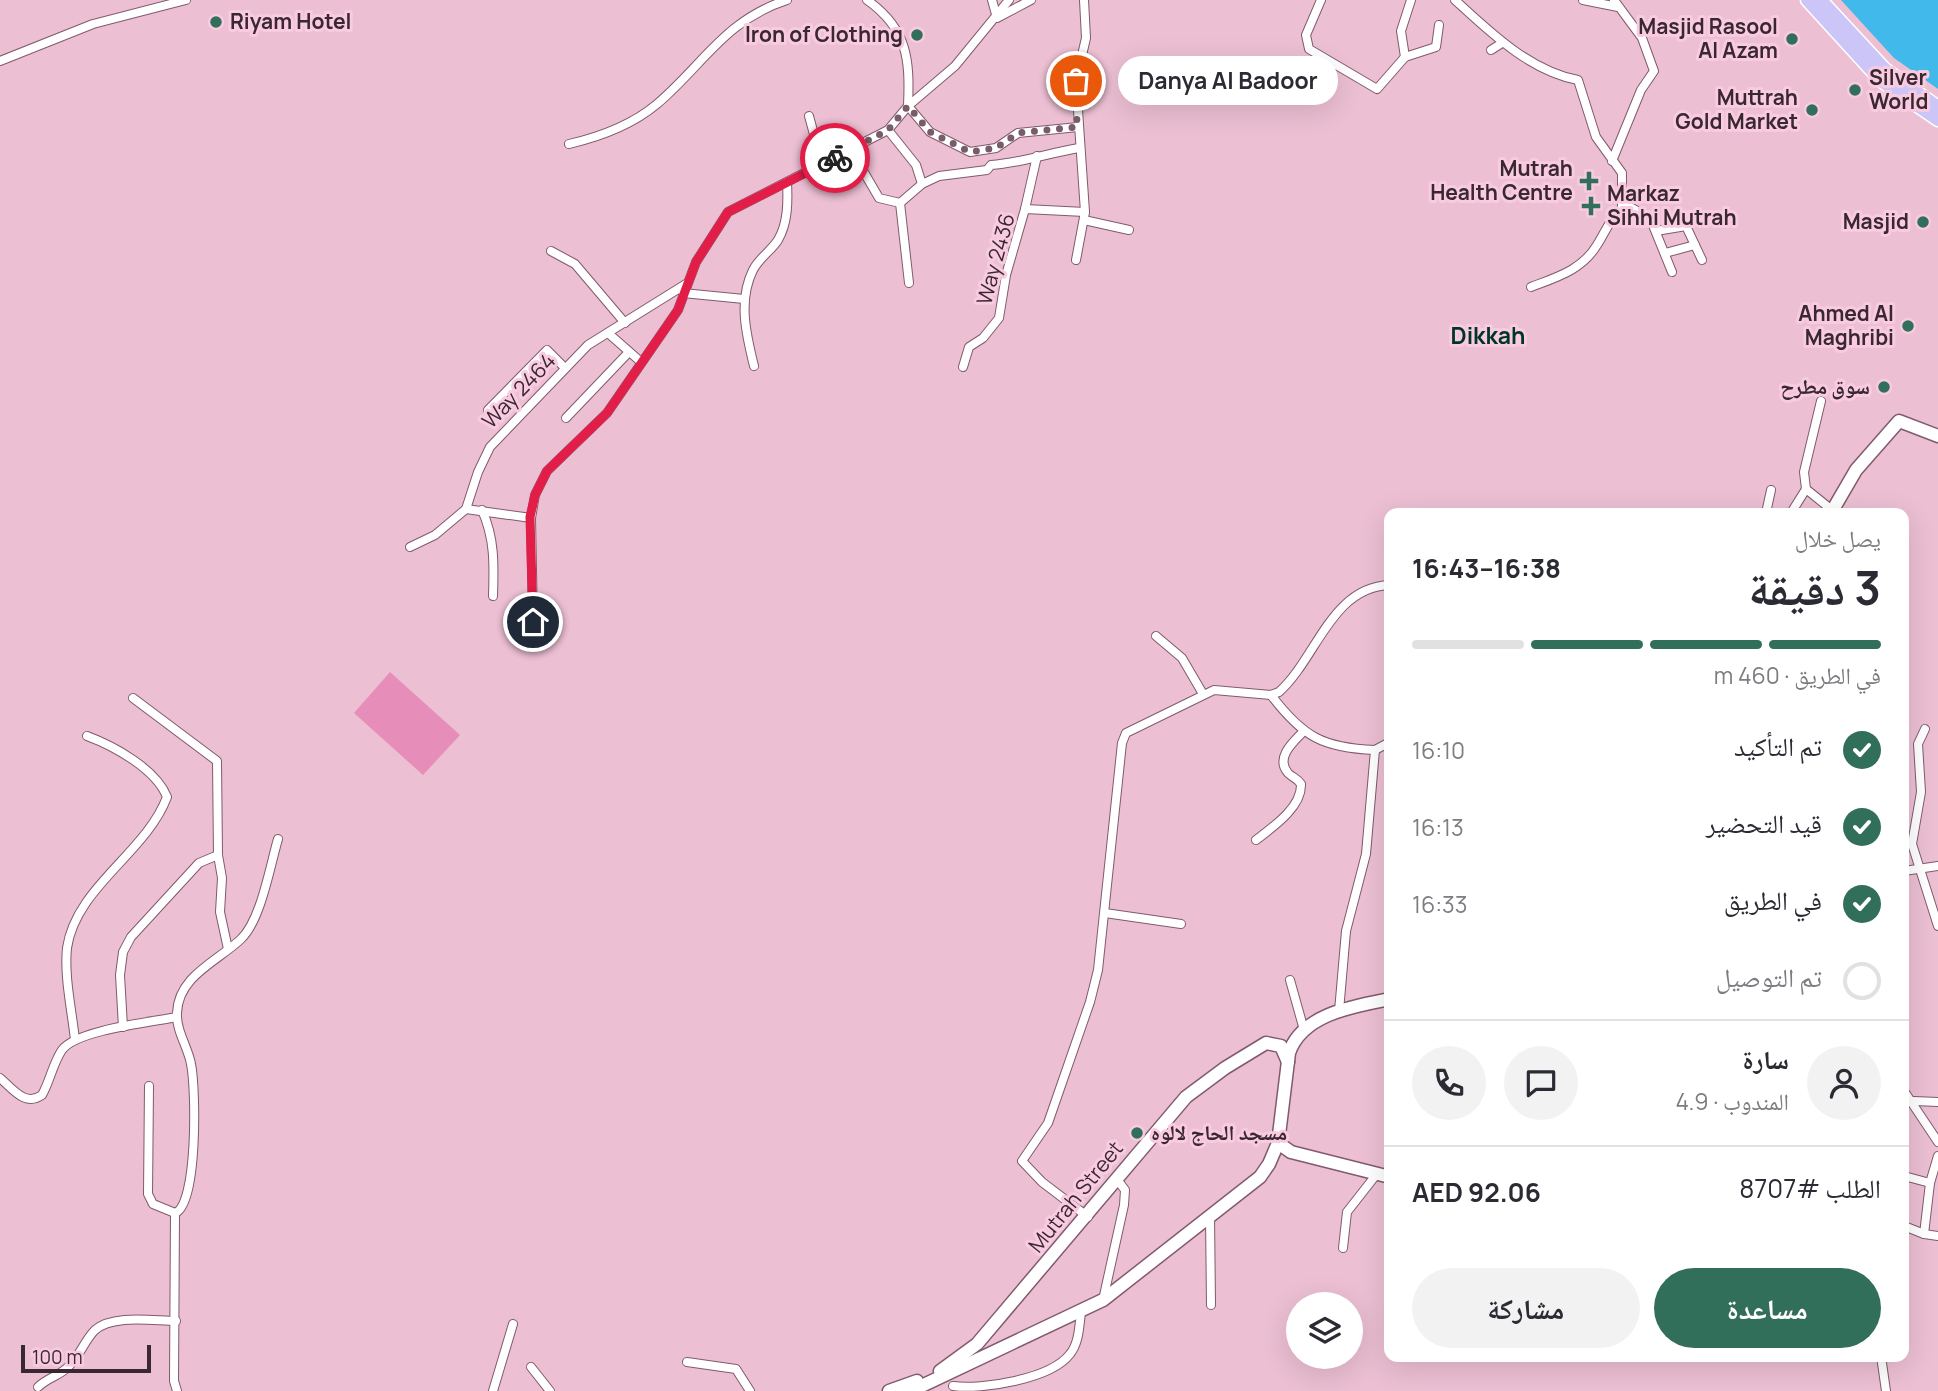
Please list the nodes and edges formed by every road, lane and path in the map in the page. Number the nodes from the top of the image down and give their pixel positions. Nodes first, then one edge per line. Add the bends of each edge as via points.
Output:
1 (186, 0) edge
2 (785, 0) edge
3 (867, 0) edge
4 (992, 0) edge
5 (1009, 0) edge
6 (1031, 0) edge
7 (1084, 0) edge
8 (1321, 0) edge
9 (1411, 0) edge
10 (1455, 0) edge
11 (1583, 0) edge
12 (1807, 0) edge
13 (1821, 0) edge
14 (1616, 3) edge
15 (997, 18) junction
16 (1439, 25) dead end
17 (1502, 43) junction
18 (1491, 50) dead end
19 (1405, 57) junction
20 (0, 61) edge
21 (908, 106) junction
22 (1938, 107) edge
23 (809, 116) dead end
24 (1938, 120) edge
25 (1077, 127) junction
26 (888, 130) junction
27 (569, 145) dead end
28 (1079, 148) junction
29 (851, 150) junction
30 (1037, 156) junction
31 (1612, 161) junction
32 (822, 164) junction
33 (787, 182) junction
34 (922, 184) junction
35 (900, 203) junction
36 (1623, 203) junction
37 (1025, 209) junction
38 (1085, 216) junction
39 (1129, 230) dead end
40 (1656, 231) junction
41 (1695, 245) junction
42 (551, 251) dead end
43 (1665, 253) junction
44 (1076, 260) dead end
45 (1702, 260) dead end
46 (1672, 272) dead end
47 (909, 284) dead end
48 (1531, 287) dead end
49 (685, 289) junction
50 (744, 299) junction
51 (625, 323) junction
52 (608, 333) junction
53 (629, 352) junction
54 (641, 362) junction
55 (754, 366) dead end
56 (963, 367) dead end
57 (565, 368) junction
58 (1821, 401) dead end
59 (488, 410) dead end
60 (566, 418) dead end
61 (1938, 436) edge
62 (1806, 489) junction
63 (1771, 490) dead end
64 (1767, 508) edge
65 (1794, 508) edge
66 (1827, 508) edge
67 (1833, 508) edge
68 (466, 509) junction
69 (482, 510) junction
70 (530, 517) junction
71 (410, 547) dead end
72 (1384, 586) edge
73 (493, 596) dead end
74 (533, 622) dead end
75 (1156, 636) dead end
76 (1203, 694) junction
77 (1271, 695) junction
78 (133, 698) dead end
79 (1925, 729) dead end
80 (1303, 732) junction
81 (87, 736) dead end
82 (1384, 745) edge
83 (1375, 750) junction
84 (1909, 837) edge
85 (278, 839) dead end
86 (1256, 840) dead end
87 (1909, 844) edge
88 (218, 855) junction
89 (1938, 866) edge
90 (1918, 869) junction
91 (1909, 870) edge
92 (1105, 913) junction
93 (1181, 924) dead end
94 (1938, 926) edge
95 (228, 949) junction
96 (1290, 980) dead end
97 (1384, 1000) edge
98 (1339, 1011) junction
99 (177, 1017) junction
100 (123, 1027) junction
101 (1304, 1030) junction
102 (75, 1040) junction
103 (1288, 1062) junction
104 (0, 1078) edge
105 (149, 1086) dead end
106 (1909, 1096) edge
107 (1914, 1101) junction
108 (1938, 1102) edge
109 (1938, 1142) edge
110 (1278, 1143) junction
111 (1938, 1156) edge
112 (1383, 1176) edge
113 (1909, 1177) edge
114 (1116, 1178) junction
115 (1930, 1183) junction
116 (175, 1213) junction
117 (1210, 1215) junction
118 (1088, 1217) junction
119 (1909, 1228) edge
120 (1924, 1234) junction
121 (1938, 1236) edge
122 (1343, 1248) dead end
123 (1103, 1300) junction
124 (1211, 1305) dead end
125 (1081, 1313) junction
126 (176, 1321) junction
127 (513, 1324) dead end
128 (995, 1324) junction
129 (1013, 1344) junction
130 (687, 1362) dead end
131 (1882, 1362) edge
132 (531, 1367) dead end
133 (945, 1384) junction
134 (38, 1387) dead end
135 (177, 1391) edge
136 (493, 1391) edge
137 (550, 1391) edge
138 (750, 1391) edge
139 (889, 1391) edge
140 (911, 1391) edge
141 (1886, 1391) edge

1 - 20 street via 93,24
2 - 27 street via 728,30 655,106 602,136
3 - 21 street via 898,31 905,46
4 - 15 street
5 - 15 street
6 - 15 street
7 - 25 street via 1086,38 1076,81
8 - 19 street via 1306,35 1309,49 1377,89
9 - 19 street via 1401,32
10 - 17 street
11 - 14 street
12 - 24 main road via 1881,81
13 - 22 main road via 1885,69
14 - 31 street via 1642,38 1654,71 1641,90
15 - 21 street via 955,66
16 - 19 street via 1436,47
17 - 18 street
17 - 31 street via 1545,71 1578,80 1596,137
21 - 25 street via 930,132 970,152 996,148 1018,133
21 - 26 street
23 - 32 street
25 - 28 street
26 - 29 street
26 - 34 street via 916,165
28 - 30 street
28 - 38 street
29 - 32 street
29 - 35 street via 879,198
30 - 34 street via 1023,163 939,176
30 - 37 street
31 - 36 street via 1622,173
32 - 33 street
33 - 49 street via 728,212 696,262
33 - 50 street via 788,212 778,240 753,268
34 - 35 street
35 - 47 street
36 - 40 street via 1650,218
36 - 48 street via 1596,247 1572,272
37 - 38 street, Way 2436
37 - 56 street, Way 2436 via 999,318 969,347
38 - 39 street, Way 2436
38 - 44 street
40 - 41 street via 1686,226
40 - 43 street
41 - 43 street
41 - 45 street
42 - 51 street via 575,264
43 - 46 street
49 - 50 street
49 - 51 street, Way 2464
49 - 54 street via 678,310
50 - 55 street
51 - 52 street, Way 2464
52 - 53 street
52 - 57 street, Way 2464
53 - 54 street
53 - 60 street
54 - 70 street via 607,413 547,471
57 - 59 street via 547,350
57 - 68 street, Way 2464 via 490,447
58 - 62 street via 1804,472
61 - 67 main road via 1899,421 1856,470
62 - 65 street
62 - 66 street
63 - 64 street
68 - 69 street
68 - 71 street via 435,535
69 - 70 street
69 - 73 street via 494,551
70 - 74 street
72 - 77 street via 1370,587 1339,608 1313,652 1285,687
75 - 76 street via 1182,658
76 - 77 street via 1224,690
76 - 92 street via 1126,733
77 - 80 street
78 - 88 street via 217,761
79 - 84 street via 1918,744 1921,792
80 - 83 street via 1342,748
80 - 86 street via 1283,759 1301,784 1301,793 1282,820
81 - 102 street via 108,744 162,784 167,797 159,818 73,926 67,951
82 - 83 street
83 - 98 street via 1366,854 1346,931
85 - 95 street via 249,930
87 - 90 street
88 - 95 street via 221,920
88 - 100 street via 199,863 131,937 123,952 120,975
89 - 90 street
90 - 91 street
90 - 94 street
92 - 93 street
92 - 118 street via 1090,1002 1048,1124 1022,1161
95 - 99 street via 188,983 178,1002
96 - 101 street
97 - 98 main road
98 - 101 main road
99 - 100 street
99 - 116 street via 191,1065 193,1094 191,1181 187,1201
100 - 102 street
101 - 103 main road via 1292,1046
102 - 104 street via 63,1049 37,1099 23,1098
103 - 110 main road
103 - 114 main road, Mutrah Street via 1285,1050 1271,1043 1225,1068 1175,1108
105 - 116 street via 148,1194 153,1204
106 - 107 street
107 - 108 street
107 - 109 street
110 - 112 main road via 1291,1152
110 - 117 main road via 1265,1171
111 - 115 street
112 - 122 street via 1347,1212
113 - 115 street
114 - 118 main road, Mutrah Street
114 - 123 street via 1125,1190 1124,1205
115 - 120 street
116 - 126 street
117 - 123 main road
117 - 124 street
118 - 128 main road, Mutrah Street
119 - 120 street
120 - 121 street
123 - 125 main road
125 - 129 main road
125 - 133 street via 1075,1347 1062,1362 998,1387
126 - 134 street via 113,1322 97,1328 62,1374 47,1378
126 - 135 street
127 - 136 street
128 - 129 main road via 997,1335
128 - 139 main road, Mutrah Street via 968,1353 947,1367
129 - 133 main road
130 - 138 street via 736,1369
131 - 141 street
132 - 137 street
133 - 140 main road

